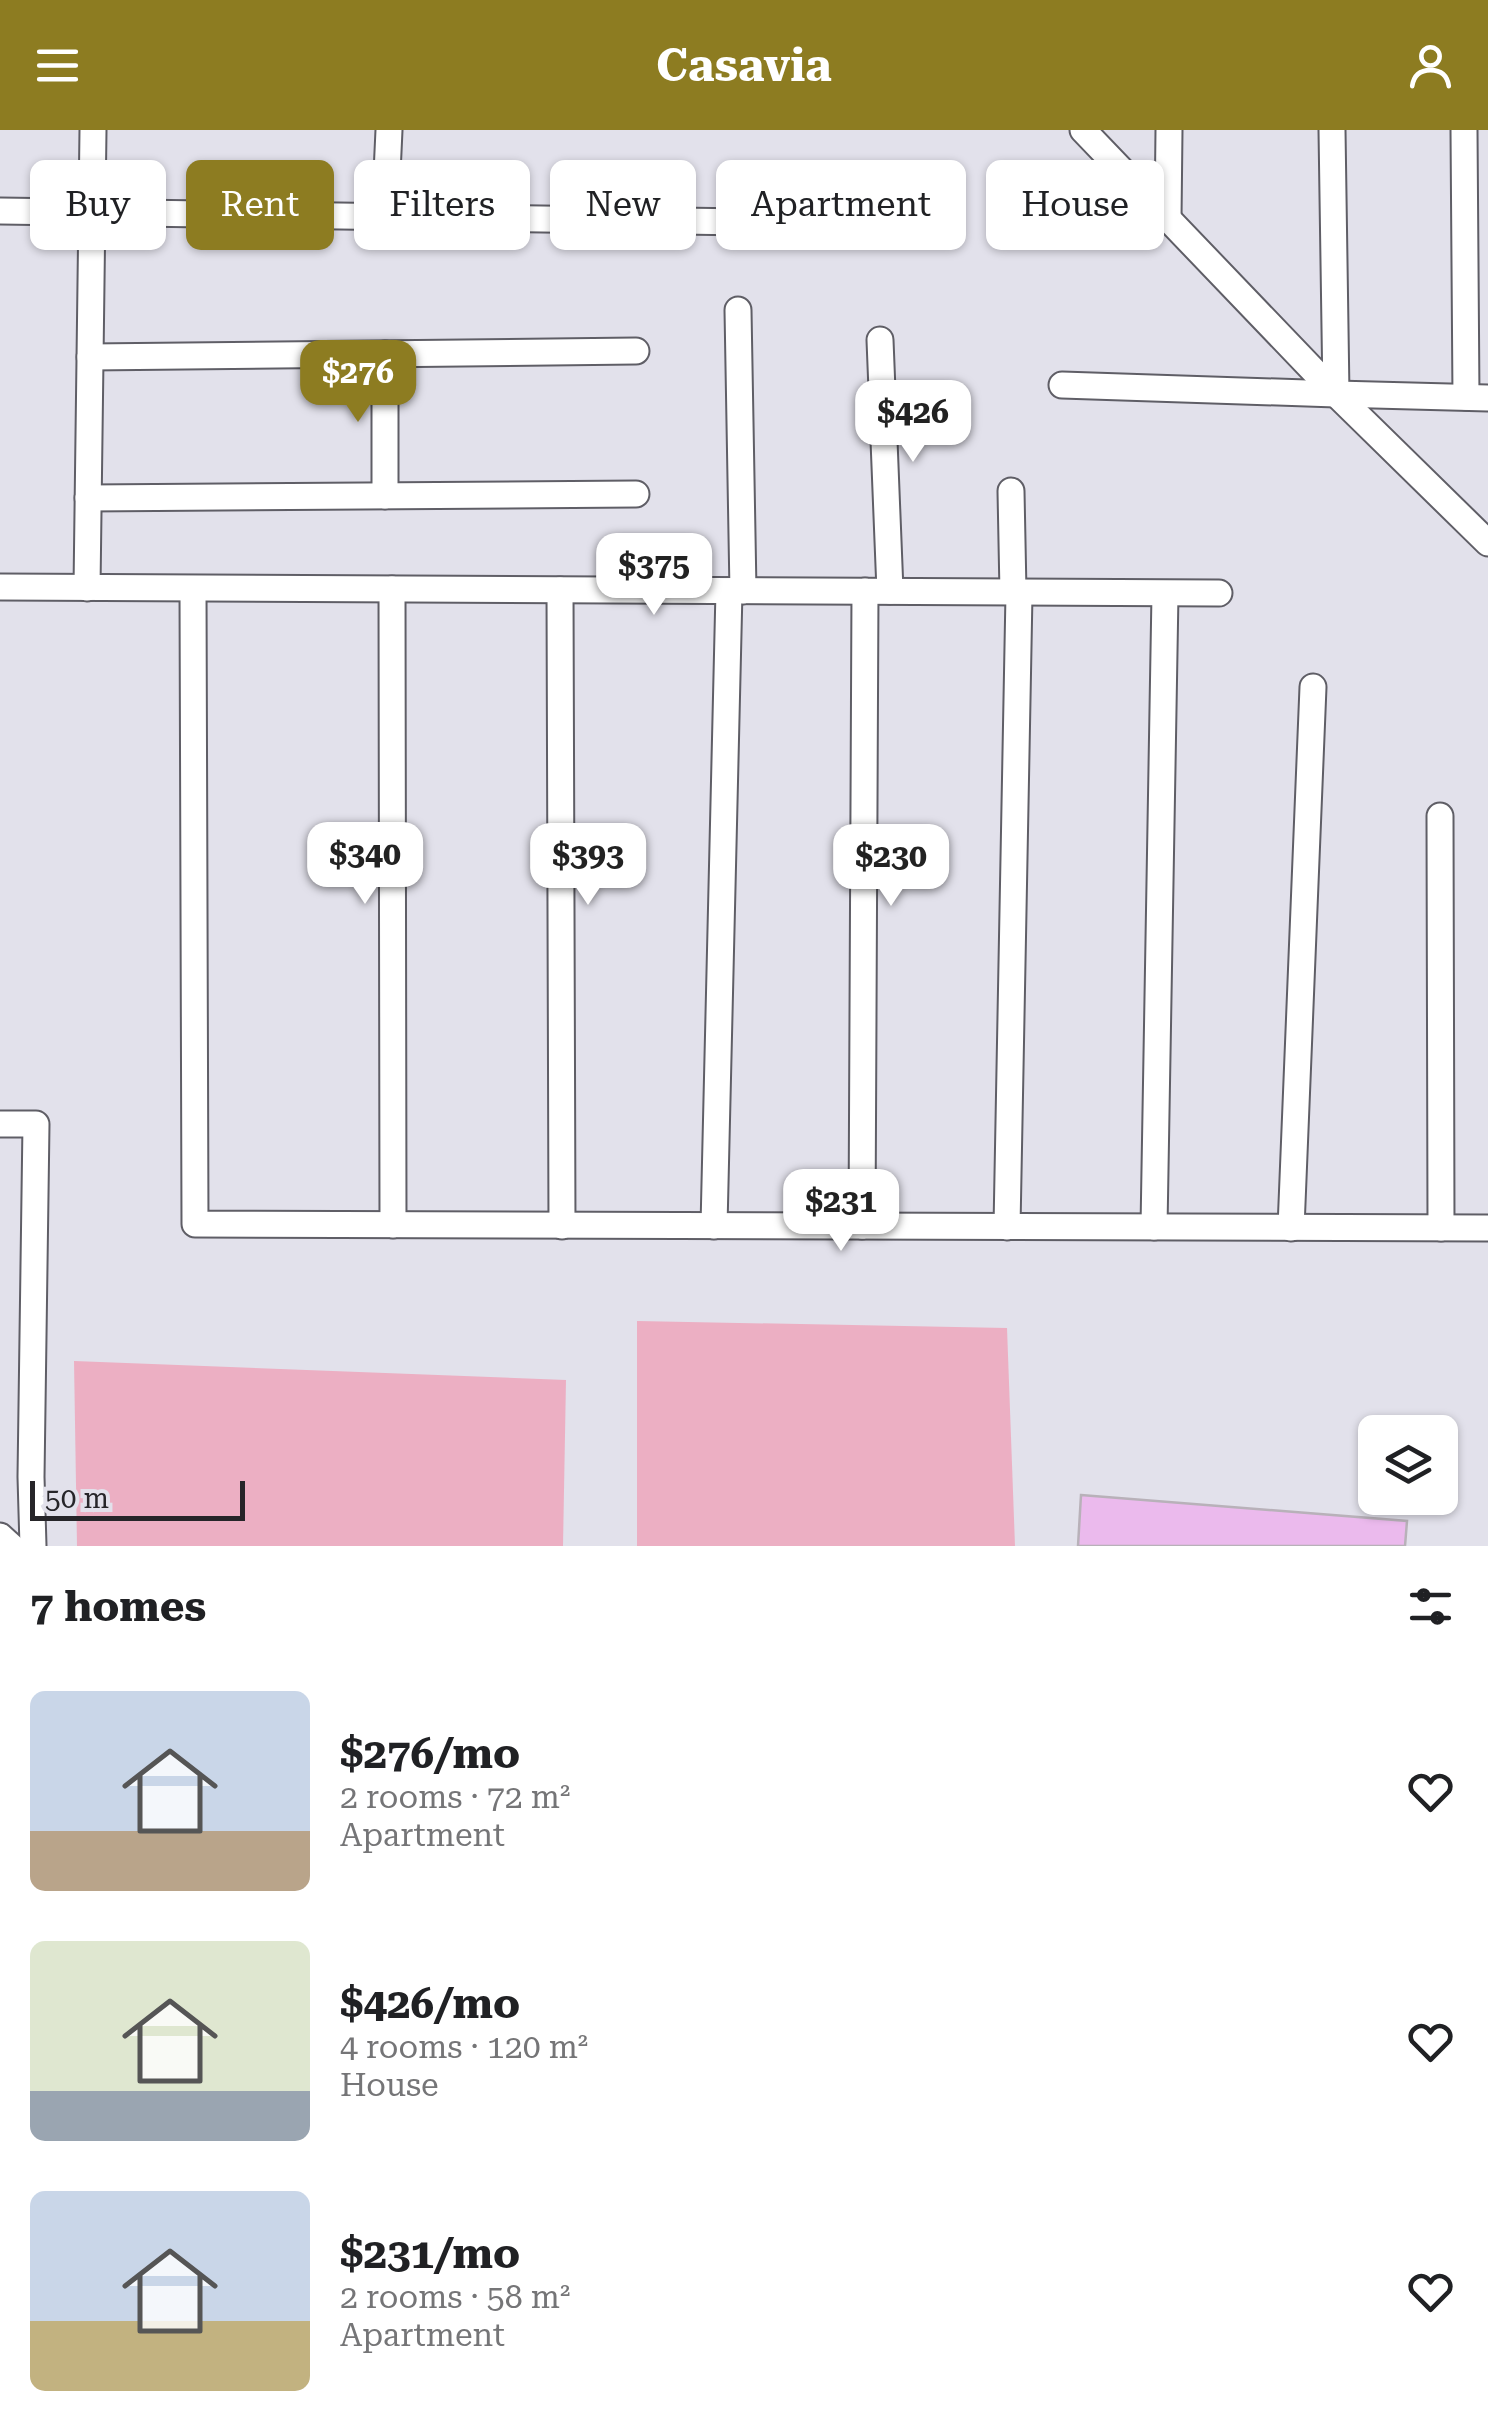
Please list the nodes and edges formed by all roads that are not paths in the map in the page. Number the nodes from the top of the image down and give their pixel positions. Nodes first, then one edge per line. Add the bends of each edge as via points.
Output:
1 (93, 130) edge
2 (389, 130) edge
3 (1083, 130) edge
4 (1168, 130) edge
5 (1332, 130) edge
6 (1464, 130) edge
7 (93, 160) edge
8 (388, 160) edge
9 (0, 211) edge
10 (30, 212) edge
11 (166, 214) edge
12 (354, 217) edge
13 (530, 219) edge
14 (1168, 219) junction
15 (716, 222) edge
16 (91, 250) edge
17 (738, 310) dead end
18 (880, 340) dead end
19 (636, 351) dead end
20 (385, 354) junction
21 (90, 357) junction
22 (1062, 385) dead end
23 (1336, 394) junction
24 (1477, 398) edge
25 (1010, 491) dead end
26 (636, 494) dead end
27 (385, 496) junction
28 (88, 498) junction
29 (1488, 543) edge
30 (0, 587) edge
31 (87, 588) junction
32 (193, 589) junction
33 (392, 589) junction
34 (560, 590) junction
35 (736, 591) junction
36 (878, 591) junction
37 (1219, 592) dead end
38 (1016, 593) junction
39 (1164, 594) junction
40 (1313, 687) dead end
41 (1440, 816) dead end
42 (0, 1124) edge
43 (393, 1225) junction
44 (562, 1226) junction
45 (714, 1226) junction
46 (862, 1226) junction
47 (1007, 1227) junction
48 (1154, 1227) junction
49 (1291, 1228) junction
50 (1441, 1228) junction
51 (1488, 1228) edge
52 (0, 1536) edge
53 (11, 1546) edge
54 (33, 1546) edge

1 - 7 street
2 - 8 street
3 - 14 street
4 - 14 street
5 - 23 street
6 - 24 street
9 - 10 street
11 - 12 street
13 - 15 street
14 - 23 street
16 - 21 street
17 - 35 street
18 - 36 street
19 - 20 street
20 - 21 street
20 - 27 street
21 - 28 street
22 - 23 street
23 - 24 street
23 - 29 street
25 - 38 street
26 - 27 street
27 - 28 street
28 - 31 street
30 - 31 street
31 - 32 street
32 - 33 street
32 - 43 street via 195,1224
33 - 34 street
33 - 43 street
34 - 35 street
34 - 44 street
35 - 36 street
35 - 45 street
36 - 38 street
36 - 46 street
37 - 39 street
38 - 39 street
38 - 47 street
39 - 48 street
40 - 49 street
41 - 50 street
42 - 54 street via 36,1124
43 - 44 street
44 - 45 street
45 - 46 street
46 - 47 street
47 - 48 street
48 - 49 street
49 - 50 street
50 - 51 street
52 - 53 street

